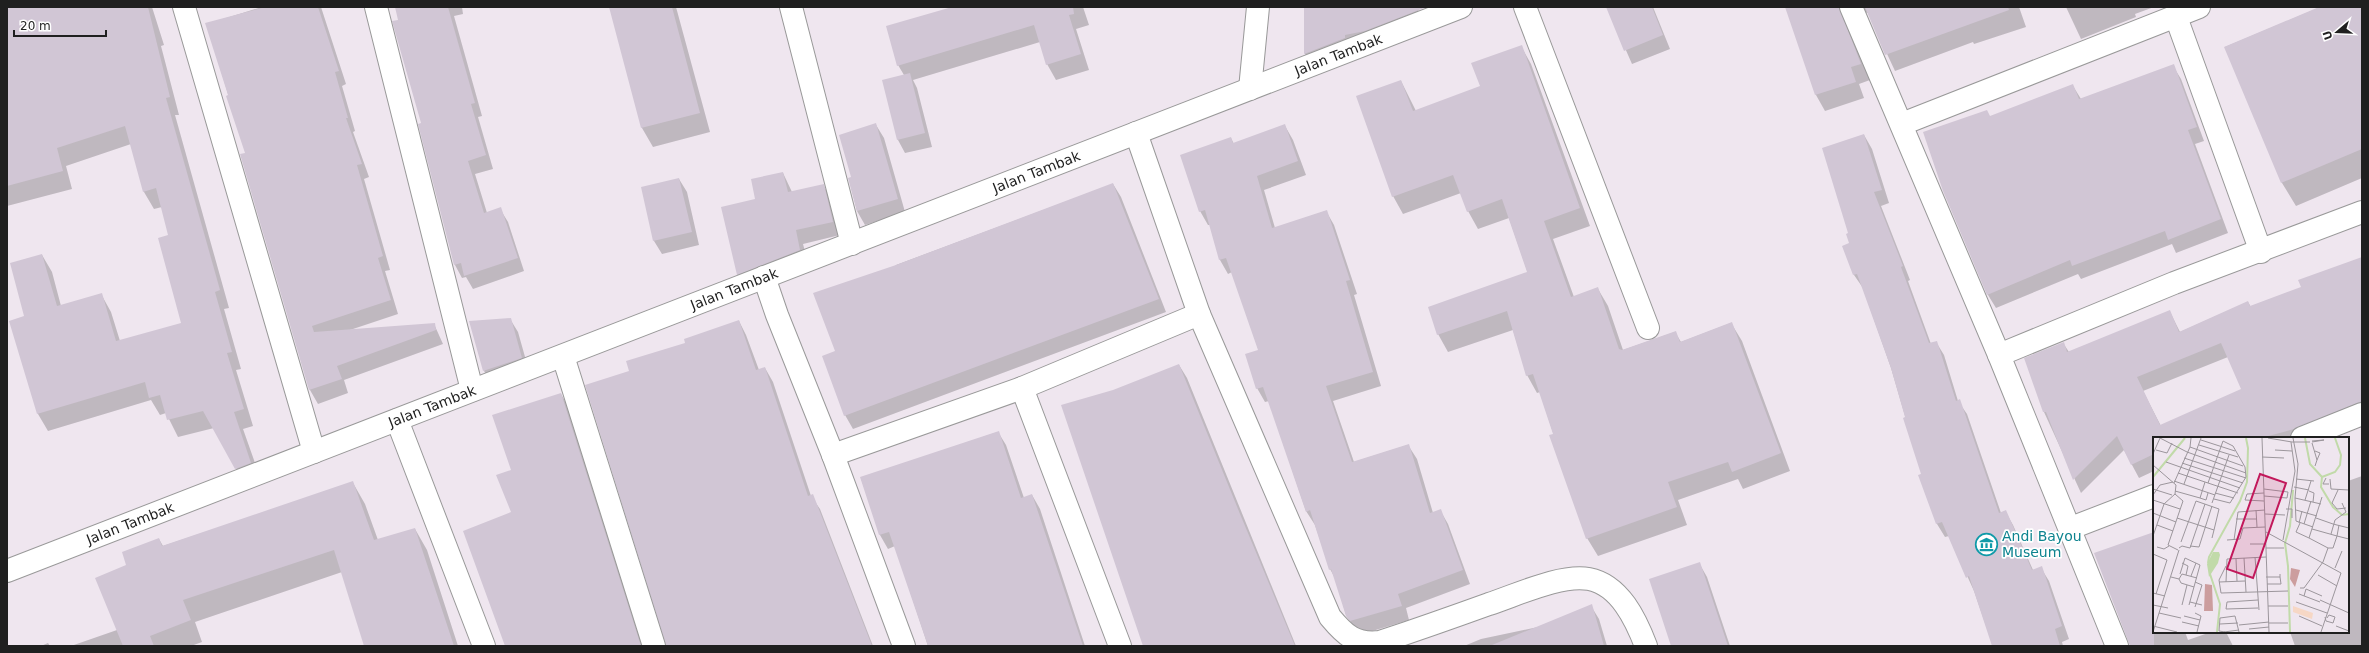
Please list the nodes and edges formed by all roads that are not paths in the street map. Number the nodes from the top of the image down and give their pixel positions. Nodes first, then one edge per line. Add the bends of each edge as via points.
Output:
1 (184, 7) edge
2 (376, 7) edge
3 (791, 7) edge
4 (1258, 7) edge
5 (1461, 7) edge
6 (1525, 7) edge
7 (1851, 7) edge
8 (2199, 7) edge
9 (2176, 17) junction
10 (1250, 89) junction
11 (1902, 124) junction
12 (1136, 133) junction
13 (2362, 212) edge
14 (852, 244) junction
15 (2261, 252) junction
16 (764, 277) junction
17 (1199, 314) junction
18 (1648, 328) dead end
19 (1999, 355) junction
20 (562, 356) junction
21 (1022, 388) junction
22 (472, 390) junction
23 (2362, 414) edge
24 (396, 420) junction
25 (2304, 437) edge
26 (314, 452) junction
27 (833, 455) junction
28 (2153, 496) edge
29 (2071, 528) junction
30 (7, 571) edge
31 (484, 646) edge
32 (654, 646) edge
33 (904, 646) edge
34 (1120, 646) edge
35 (1646, 646) edge
36 (2117, 646) edge

1 - 26 street
2 - 22 street
3 - 14 street
4 - 10 street
5 - 10 street, Jalan Tambak
6 - 18 street
7 - 11 street
8 - 9 street
9 - 11 street
9 - 15 street
10 - 12 street, Jalan Tambak
11 - 19 street
12 - 14 street, Jalan Tambak
12 - 17 street
13 - 15 street
14 - 16 street, Jalan Tambak
15 - 19 street via 2174,283
16 - 20 street, Jalan Tambak
16 - 27 street
17 - 21 street
17 - 35 street via 1330,617 1342,631 1366,644 1380,642 1538,588 1565,580 1590,579 1609,589 1624,602 1636,619
19 - 29 street
20 - 22 street, Jalan Tambak
20 - 32 street
21 - 27 street
21 - 34 street
22 - 24 street, Jalan Tambak
23 - 25 street
24 - 26 street, Jalan Tambak
24 - 31 street
26 - 30 street, Jalan Tambak
27 - 33 street
28 - 29 street
29 - 36 street

